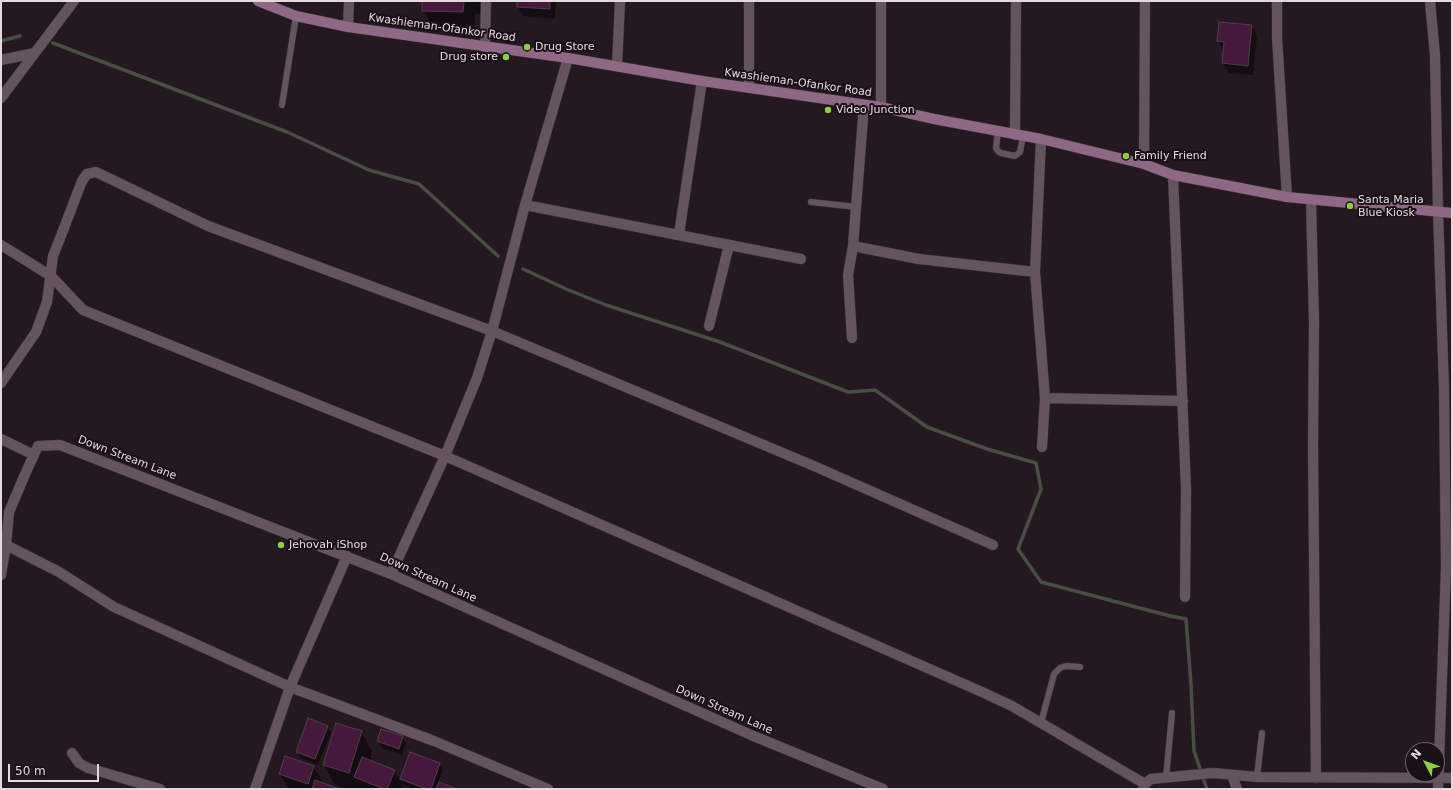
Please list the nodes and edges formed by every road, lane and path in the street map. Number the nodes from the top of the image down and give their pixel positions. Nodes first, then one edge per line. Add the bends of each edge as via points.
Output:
1 (74, 1) edge
2 (258, 1) edge
3 (349, 1) edge
4 (486, 1) edge
5 (620, 1) edge
6 (749, 1) edge
7 (881, 1) edge
8 (1016, 1) edge
9 (1145, 1) edge
10 (1277, 1) edge
11 (1430, 1) edge
12 (296, 16) junction
13 (348, 27) junction
14 (485, 47) junction
15 (35, 53) junction
16 (568, 58) junction
17 (1, 60) edge
18 (617, 66) junction
19 (702, 81) junction
20 (749, 88) junction
21 (1, 98) edge
22 (282, 105) dead end
23 (864, 105) junction
24 (881, 107) junction
25 (998, 131) junction
26 (1019, 136) junction
27 (1041, 139) junction
28 (1144, 164) junction
29 (1173, 175) junction
30 (1287, 197) junction
31 (1311, 200) junction
32 (811, 202) dead end
33 (525, 205) junction
34 (857, 207) junction
35 (1438, 211) junction
36 (1452, 213) edge
37 (679, 234) junction
38 (1, 245) edge
39 (729, 245) junction
40 (854, 246) junction
41 (801, 259) dead end
42 (1035, 272) junction
43 (50, 276) junction
44 (709, 326) dead end
45 (492, 331) junction
46 (852, 338) dead end
47 (1, 383) edge
48 (1045, 398) junction
49 (1182, 401) junction
50 (1, 439) edge
51 (1042, 447) dead end
52 (34, 455) junction
53 (445, 456) junction
54 (6, 545) junction
55 (993, 545) dead end
56 (347, 556) junction
57 (391, 574) junction
58 (1, 575) edge
59 (1185, 597) dead end
60 (1080, 667) dead end
61 (290, 687) junction
62 (1172, 713) dead end
63 (1041, 723) junction
64 (1262, 733) dead end
65 (72, 753) dead end
66 (1232, 775) junction
67 (1257, 777) junction
68 (1166, 778) junction
69 (1316, 778) junction
70 (1452, 778) edge
71 (1438, 784) edge
72 (1144, 786) edge
73 (160, 789) edge
74 (255, 789) edge
75 (548, 789) edge
76 (883, 789) edge
77 (1237, 789) edge

1 - 15 street
2 - 12 main road, Kwashieman-Ofankor Road
3 - 13 street
4 - 14 street
5 - 18 street
6 - 20 street
7 - 24 street
8 - 26 street
9 - 28 street
10 - 30 street
11 - 35 street via 1435,56
12 - 13 main road, Kwashieman-Ofankor Road
12 - 22 lane
13 - 14 main road, Kwashieman-Ofankor Road
14 - 16 main road, Kwashieman-Ofankor Road
15 - 17 street
15 - 21 street
16 - 18 main road, Kwashieman-Ofankor Road
16 - 33 street
18 - 19 main road, Kwashieman-Ofankor Road
19 - 20 main road, Kwashieman-Ofankor Road
19 - 37 street
20 - 23 main road, Kwashieman-Ofankor Road
23 - 24 main road, Kwashieman-Ofankor Road
23 - 34 street
24 - 25 main road, Kwashieman-Ofankor Road
25 - 26 main road, Kwashieman-Ofankor Road
25 - 26 lane via 996,148 1001,153 1015,156 1020,152
26 - 27 main road, Kwashieman-Ofankor Road
27 - 28 main road, Kwashieman-Ofankor Road
27 - 42 street
28 - 29 main road, Kwashieman-Ofankor Road
29 - 30 main road, Kwashieman-Ofankor Road
29 - 49 street
30 - 31 main road, Kwashieman-Ofankor Road
31 - 35 main road, Kwashieman-Ofankor Road
31 - 69 street
32 - 34 lane
33 - 37 street
33 - 45 street
34 - 40 street
35 - 36 main road, Kwashieman-Ofankor Road
35 - 71 street via 1446,567
37 - 39 street
38 - 43 street
39 - 41 street
39 - 44 street
40 - 42 street via 919,259
40 - 46 street via 848,275
42 - 48 street
43 - 45 street via 53,256 82,181 87,174 96,172 208,226
43 - 47 street via 47,302 36,332
43 - 53 street via 83,310
45 - 53 street via 477,378
45 - 55 street via 814,466
48 - 49 street
48 - 51 street
49 - 59 street via 1186,489
50 - 52 street
52 - 54 street via 9,512
52 - 56 street, Down Stream Lane via 38,446 60,445
53 - 57 street
53 - 63 street via 982,692
54 - 58 street
54 - 61 street via 59,572 114,607
56 - 57 street, Down Stream Lane
56 - 61 street
57 - 76 street, Down Stream Lane via 751,735
60 - 63 lane via 1066,666 1054,674
61 - 74 street
61 - 75 street via 434,741
62 - 68 lane
63 - 72 street
64 - 67 lane
65 - 73 street via 79,763 88,768
66 - 67 street
66 - 68 street via 1213,773
66 - 77 street
67 - 69 street
68 - 72 street via 1151,779
69 - 71 street
70 - 71 street

